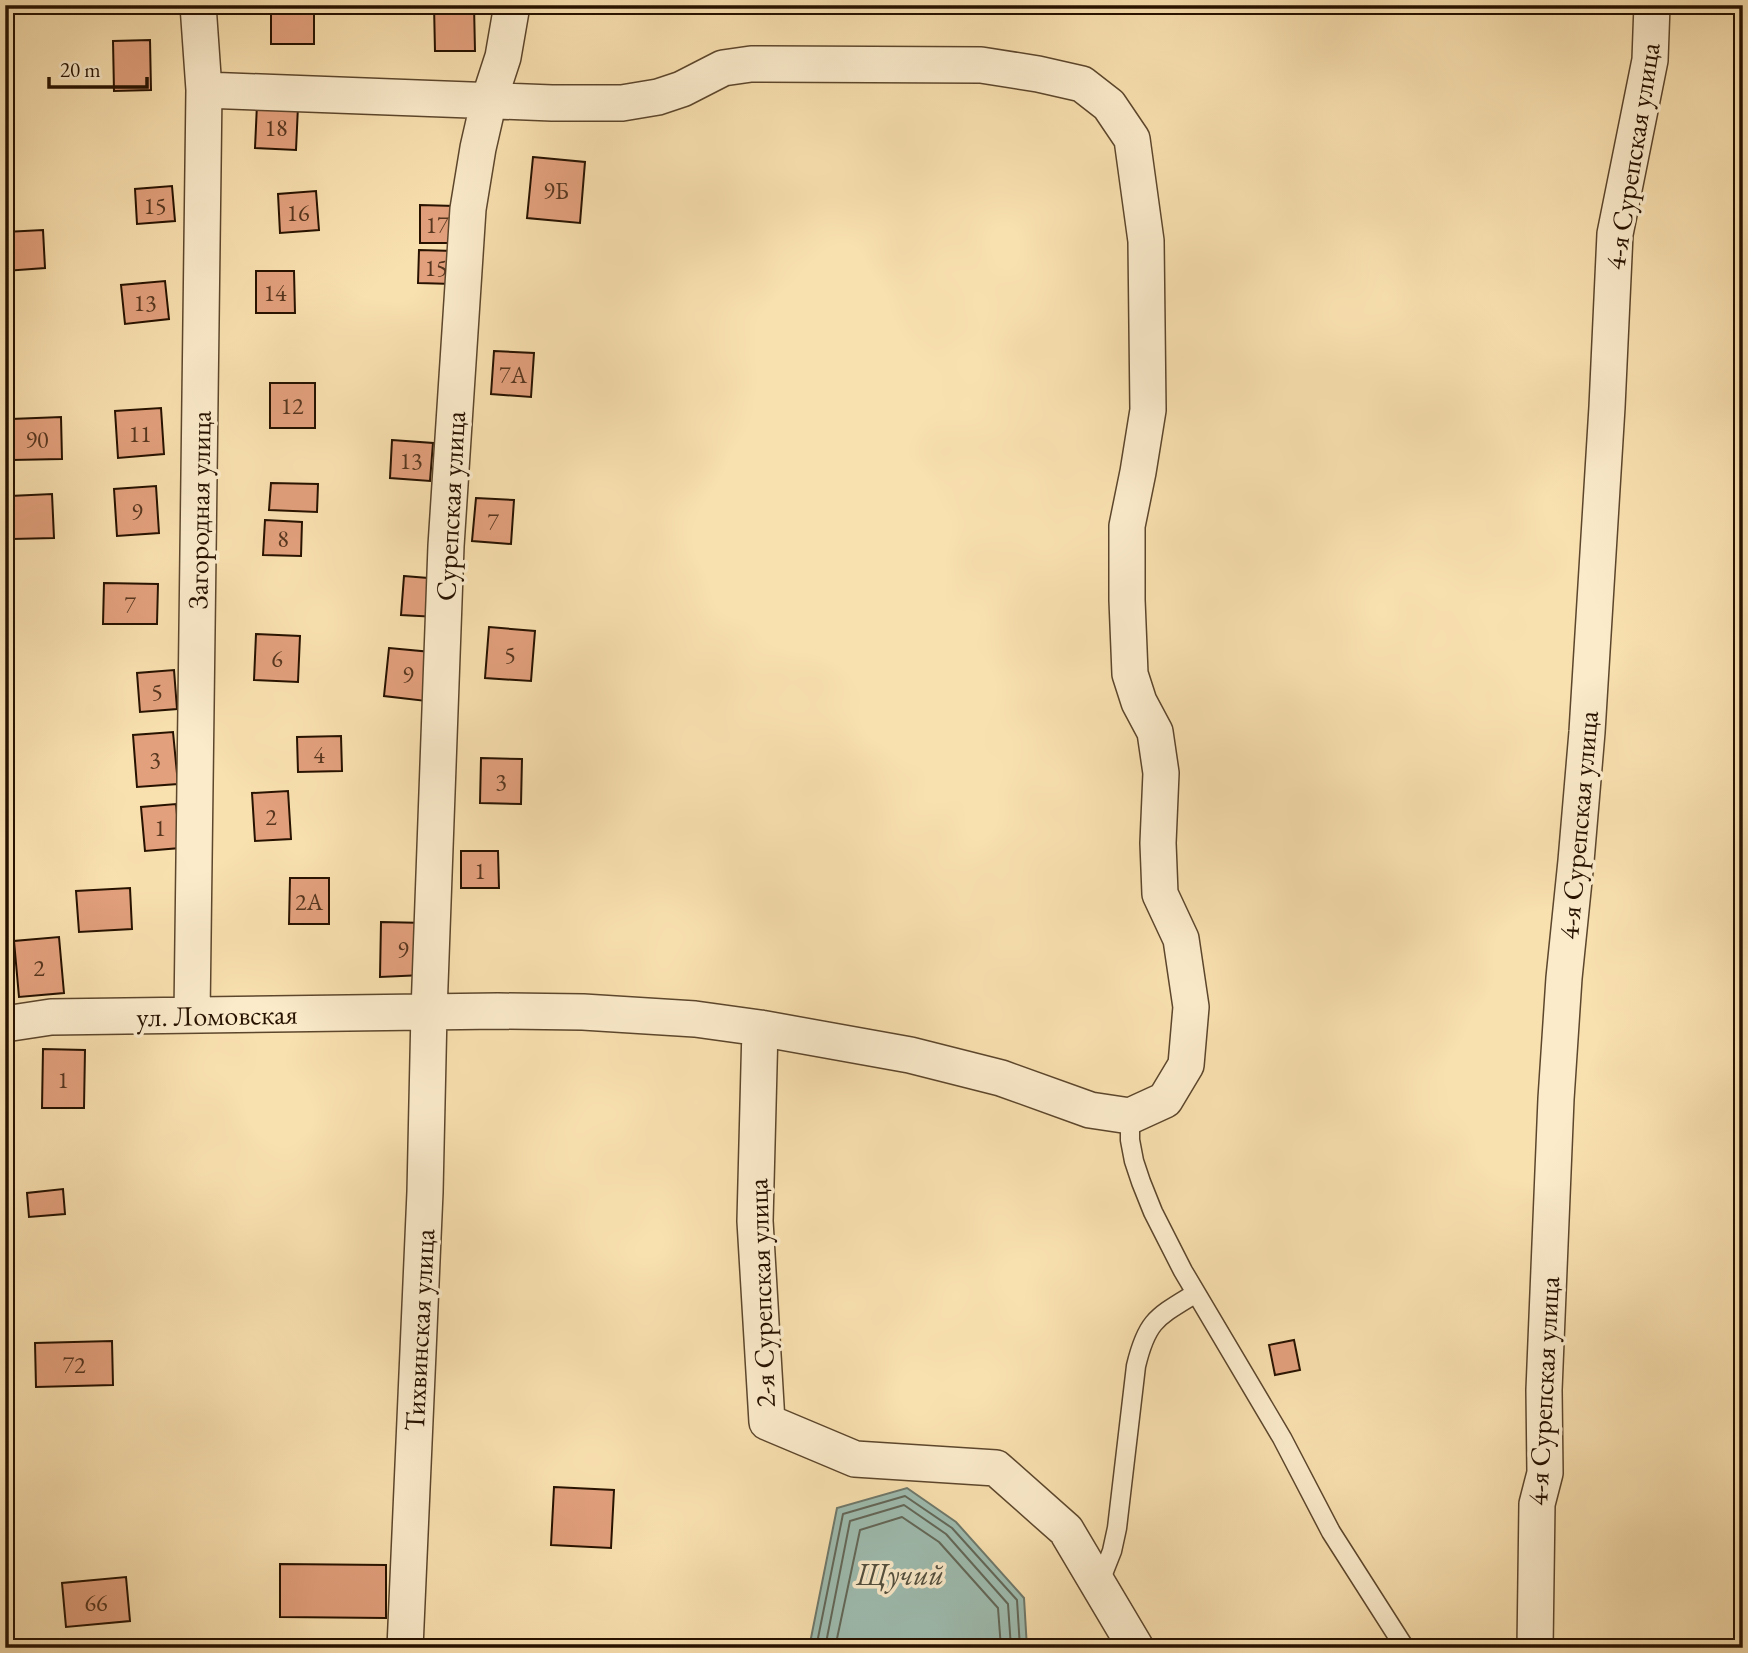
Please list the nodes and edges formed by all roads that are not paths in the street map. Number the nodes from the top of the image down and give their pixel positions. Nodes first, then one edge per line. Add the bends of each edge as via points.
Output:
1 (198, 5) edge
2 (512, 5) edge
3 (1652, 5) edge
4 (204, 90) junction
5 (489, 100) junction
6 (429, 1012) junction
7 (192, 1015) junction
8 (5, 1024) edge
9 (760, 1028) junction
10 (1130, 1116) junction
11 (1196, 1293) junction
12 (1099, 1585) junction
13 (405, 1648) edge
14 (1136, 1648) edge
15 (1405, 1648) edge
16 (1535, 1648) edge

1 - 4 street, Загородная улица
2 - 5 street, Сурепская улица
3 - 16 street, 4-я Сурепская улица via 1650,60 1615,234 1587,732 1556,1099 1545,1473 1537,1504
4 - 5 street
4 - 7 street, Загородная улица
5 - 6 street, Сурепская улица via 468,209 446,546
5 - 10 street via 622,103 658,97 723,68 751,64 981,65 1082,83 1109,105 1132,139 1146,242 1148,410 1127,526 1130,674 1155,732 1161,773 1160,894 1181,939 1191,1007 1186,1065 1165,1101
6 - 7 street, ул. Ломовская
6 - 9 street via 583,1012
6 - 13 street, Тихвинская улица
7 - 8 street, ул. Ломовская via 51,1017
9 - 10 street via 910,1055 1001,1079 1090,1110
9 - 12 street, 2-я Сурепская улица via 755,1221 767,1422 855,1459 996,1468 1066,1530
10 - 11 lane via 1130,1140 1141,1182
11 - 12 lane via 1156,1318 1140,1348 1122,1495 1112,1551
11 - 15 lane via 1282,1438 1331,1532
12 - 14 street, 2-я Сурепская улица

